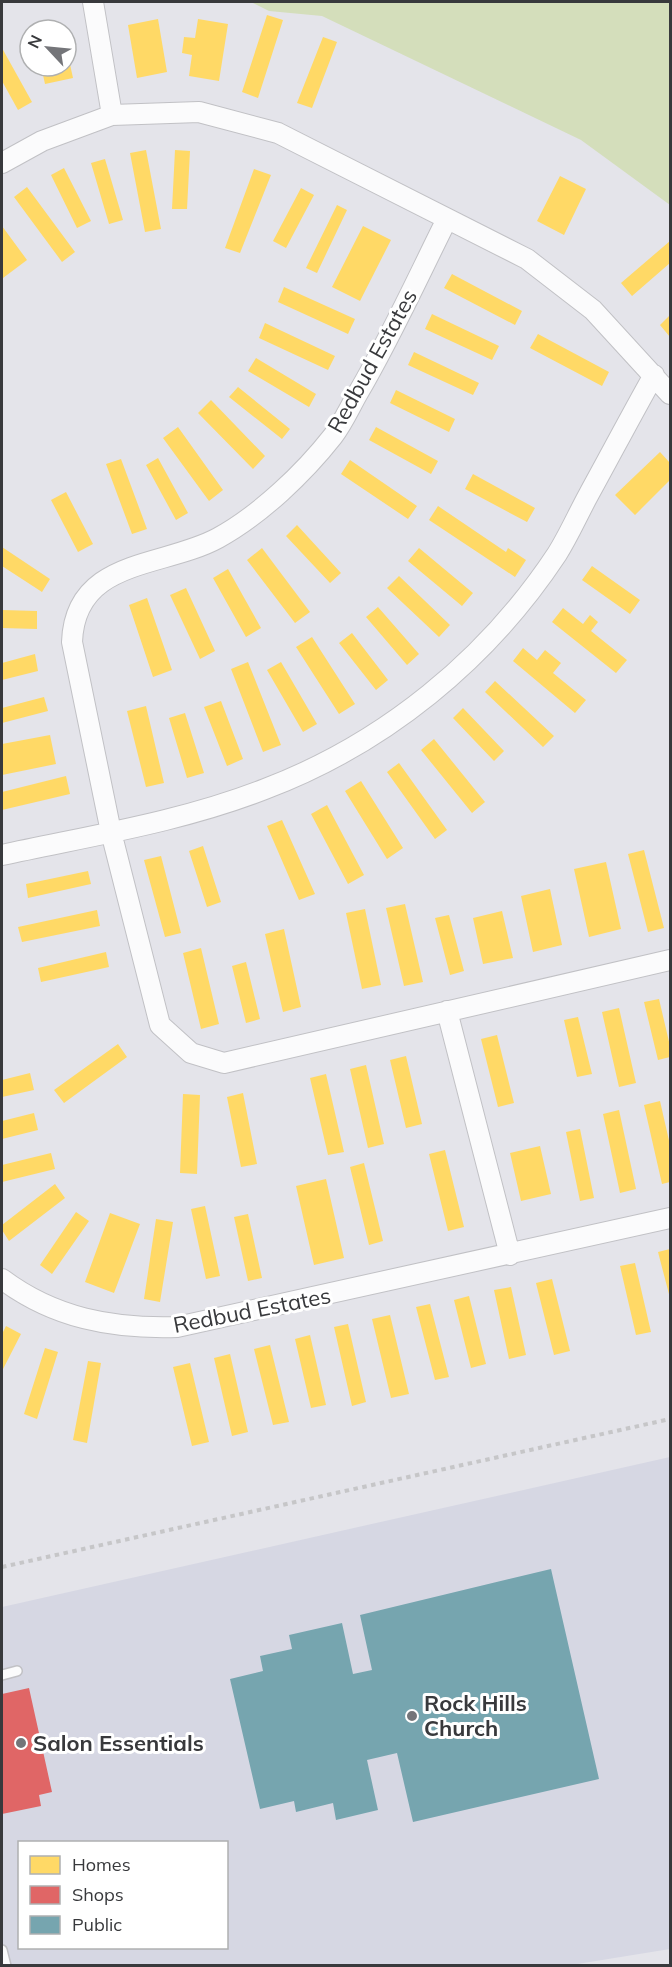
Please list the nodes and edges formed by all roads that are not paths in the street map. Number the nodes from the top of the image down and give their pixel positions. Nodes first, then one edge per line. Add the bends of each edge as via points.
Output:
1 (93, 2) edge
2 (112, 115) junction
3 (2, 163) edge
4 (447, 219) junction
5 (654, 375) junction
6 (670, 394) edge
7 (111, 832) junction
8 (2, 855) edge
9 (670, 960) edge
10 (447, 1011) junction
11 (670, 1218) edge
12 (510, 1255) junction
13 (2, 1279) edge
14 (16, 1671) dead end
15 (2, 1675) edge
16 (2, 1950) edge
17 (6, 1965) edge

1 - 2 street
2 - 3 street via 42,141
2 - 4 street via 199,112 278,134
4 - 5 street via 527,259 592,310
4 - 7 street, Redbud Estates via 376,363 333,435 274,499 217,538 117,573 97,584 83,599 73,622 72,642
5 - 6 street
5 - 7 street via 557,553 499,628 454,675 361,744 266,789
7 - 8 street
7 - 10 street, Redbud Estates via 160,1025 191,1053 224,1063
9 - 10 street, Redbud Estates
10 - 12 street
11 - 12 street, Redbud Estates
12 - 13 street, Redbud Estates via 177,1327 114,1326 85,1320 30,1298
14 - 15 lane
16 - 17 lane

